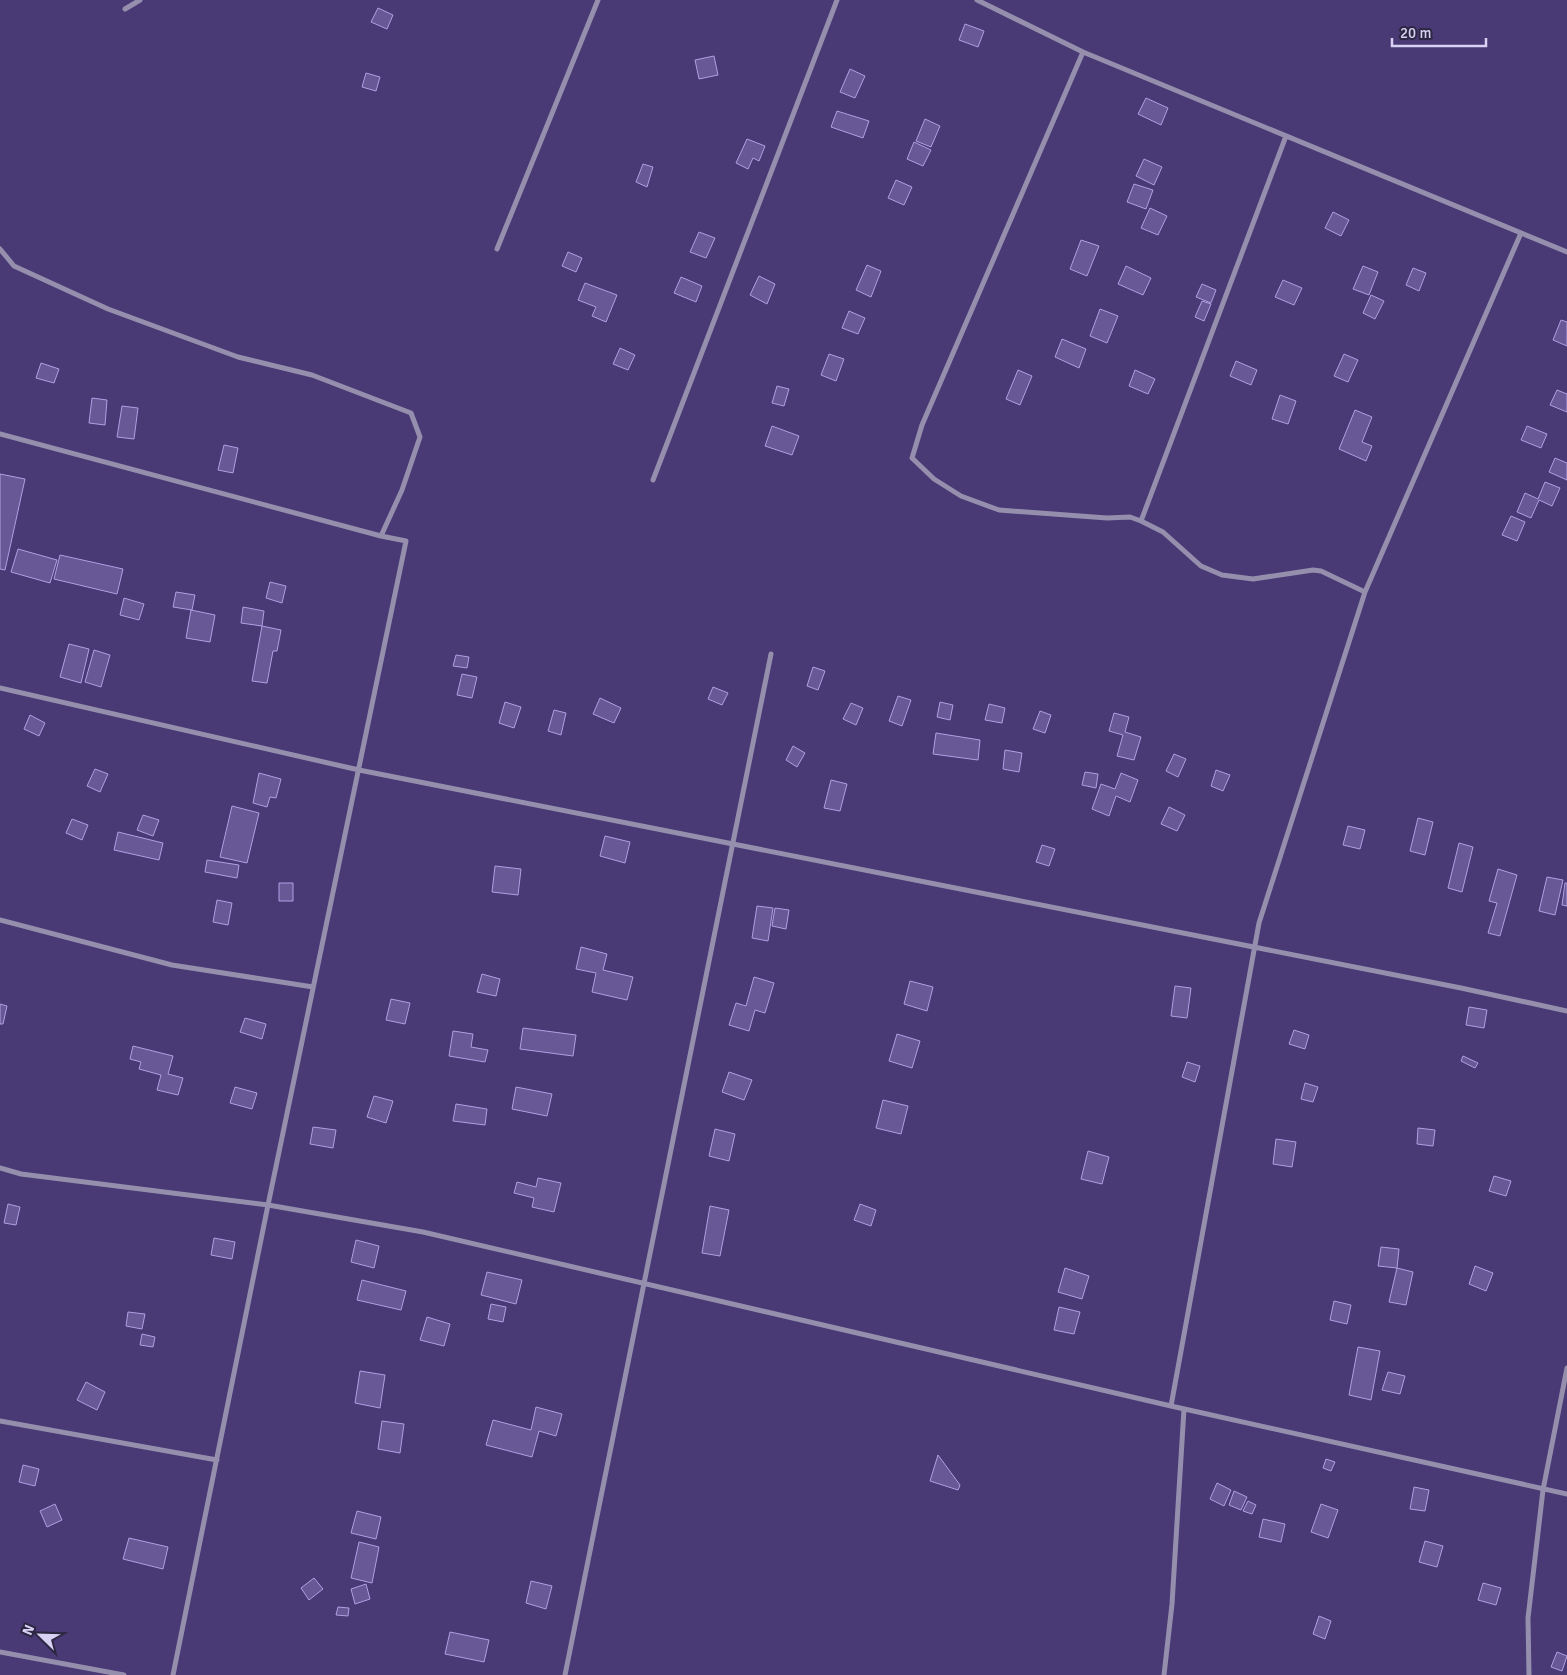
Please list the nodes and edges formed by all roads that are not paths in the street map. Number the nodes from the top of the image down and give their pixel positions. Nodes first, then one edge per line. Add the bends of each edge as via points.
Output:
1 (140, 0) edge
2 (598, 0) edge
3 (837, 0) edge
4 (977, 0) edge
5 (125, 9) dead end
6 (1083, 52) junction
7 (1286, 136) junction
8 (1521, 233) junction
9 (497, 248) dead end
10 (0, 249) edge
11 (1567, 252) edge
12 (0, 434) edge
13 (653, 480) dead end
14 (1141, 521) junction
15 (381, 536) junction
16 (1365, 592) junction
17 (771, 654) dead end
18 (0, 688) edge
19 (359, 770) junction
20 (732, 844) junction
21 (0, 920) edge
22 (1255, 948) junction
23 (313, 987) junction
24 (1567, 1011) edge
25 (0, 1168) edge
26 (268, 1205) junction
27 (644, 1283) junction
28 (1567, 1368) edge
29 (1171, 1406) junction
30 (1184, 1409) junction
31 (0, 1420) edge
32 (217, 1460) junction
33 (1543, 1490) junction
34 (1567, 1494) edge
35 (0, 1652) edge
36 (124, 1675) edge
37 (173, 1675) edge
38 (565, 1675) edge
39 (1164, 1675) edge
40 (1529, 1675) edge

1 - 5 street
2 - 9 street
3 - 13 street
4 - 6 street
6 - 7 street
6 - 14 street via 922,425 912,458 961,496 999,510 1130,517
7 - 8 street
7 - 14 street
8 - 11 street
8 - 16 street
10 - 15 street via 14,266 108,309 238,357 312,375 411,413 420,437 402,490
12 - 15 street
14 - 16 street via 1162,532 1201,566 1222,575 1252,579 1321,571
15 - 19 street via 406,541
16 - 22 street via 1259,923
17 - 20 street
18 - 19 street
19 - 20 street
19 - 23 street
20 - 22 street
20 - 27 street
21 - 23 street via 172,965
22 - 24 street
22 - 29 street
23 - 26 street
25 - 26 street via 20,1174
26 - 27 street via 423,1232
26 - 32 street
27 - 29 street
27 - 38 street
28 - 33 street
29 - 30 street
30 - 33 street
30 - 39 street via 1172,1604
31 - 32 street
32 - 37 street
33 - 34 street
33 - 40 street via 1528,1618
35 - 36 street

